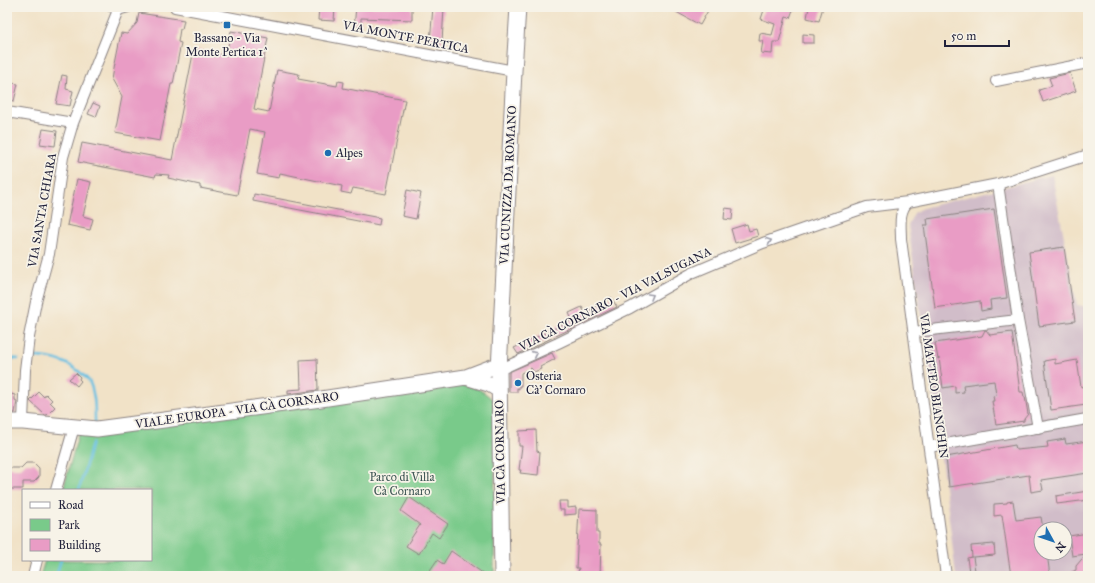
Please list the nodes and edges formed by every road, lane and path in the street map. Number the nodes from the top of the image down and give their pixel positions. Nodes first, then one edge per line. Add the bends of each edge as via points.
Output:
1 (175, 7) edge
2 (518, 7) edge
3 (120, 8) edge
4 (1088, 63) edge
5 (514, 71) junction
6 (996, 80) dead end
7 (7, 112) edge
8 (73, 123) junction
9 (1088, 156) edge
10 (998, 184) junction
11 (908, 202) junction
12 (1018, 320) junction
13 (914, 332) junction
14 (500, 367) junction
15 (466, 377) junction
16 (485, 382) junction
17 (499, 390) junction
18 (1087, 419) edge
19 (7, 422) edge
20 (23, 422) junction
21 (74, 427) junction
22 (1038, 428) junction
23 (929, 447) junction
24 (56, 489) edge
25 (37, 561) edge
26 (33, 576) edge
27 (502, 576) edge
28 (946, 576) edge

1 - 5 street, VIA MONTE PERTICA
2 - 5 main road, VIA CUNIZZA DA ROMANO
3 - 8 street, VIA SANTA CHIARA
4 - 6 street
5 - 14 main road, VIA CUNIZZA DA ROMANO
7 - 8 street
8 - 20 street, VIA SANTA CHIARA via 63,157 49,254 29,337
9 - 10 street, VIA CÀ CORNARO - VIA VALSUGANA
10 - 11 street, VIA CÀ CORNARO - VIA VALSUGANA
10 - 12 street
11 - 13 street, VIA MATTEO BIANCHIN via 902,209 901,227
14 -> 11 street, VIA CÀ CORNARO - VIA VALSUGANA via 558,344 692,273 763,243 867,207
12 - 13 street
12 - 22 street
13 - 23 street, VIA MATTEO BIANCHIN
14 - 15 main road
14 - 16 main road
14 - 17 main road, VIA CÀ CORNARO
15 - 16 main road
15 - 21 main road, VIALE EUROPA - VIA CÀ CORNARO via 97,429
16 - 17 main road
17 - 27 main road, VIA CÀ CORNARO
18 - 22 street
19 - 20 main road, VIALE EUROPA - VIA CÀ CORNARO
20 - 21 main road, VIALE EUROPA - VIA CÀ CORNARO
21 - 24 street
22 - 23 street
23 - 28 street, VIA MATTEO BIANCHIN
25 - 26 street

